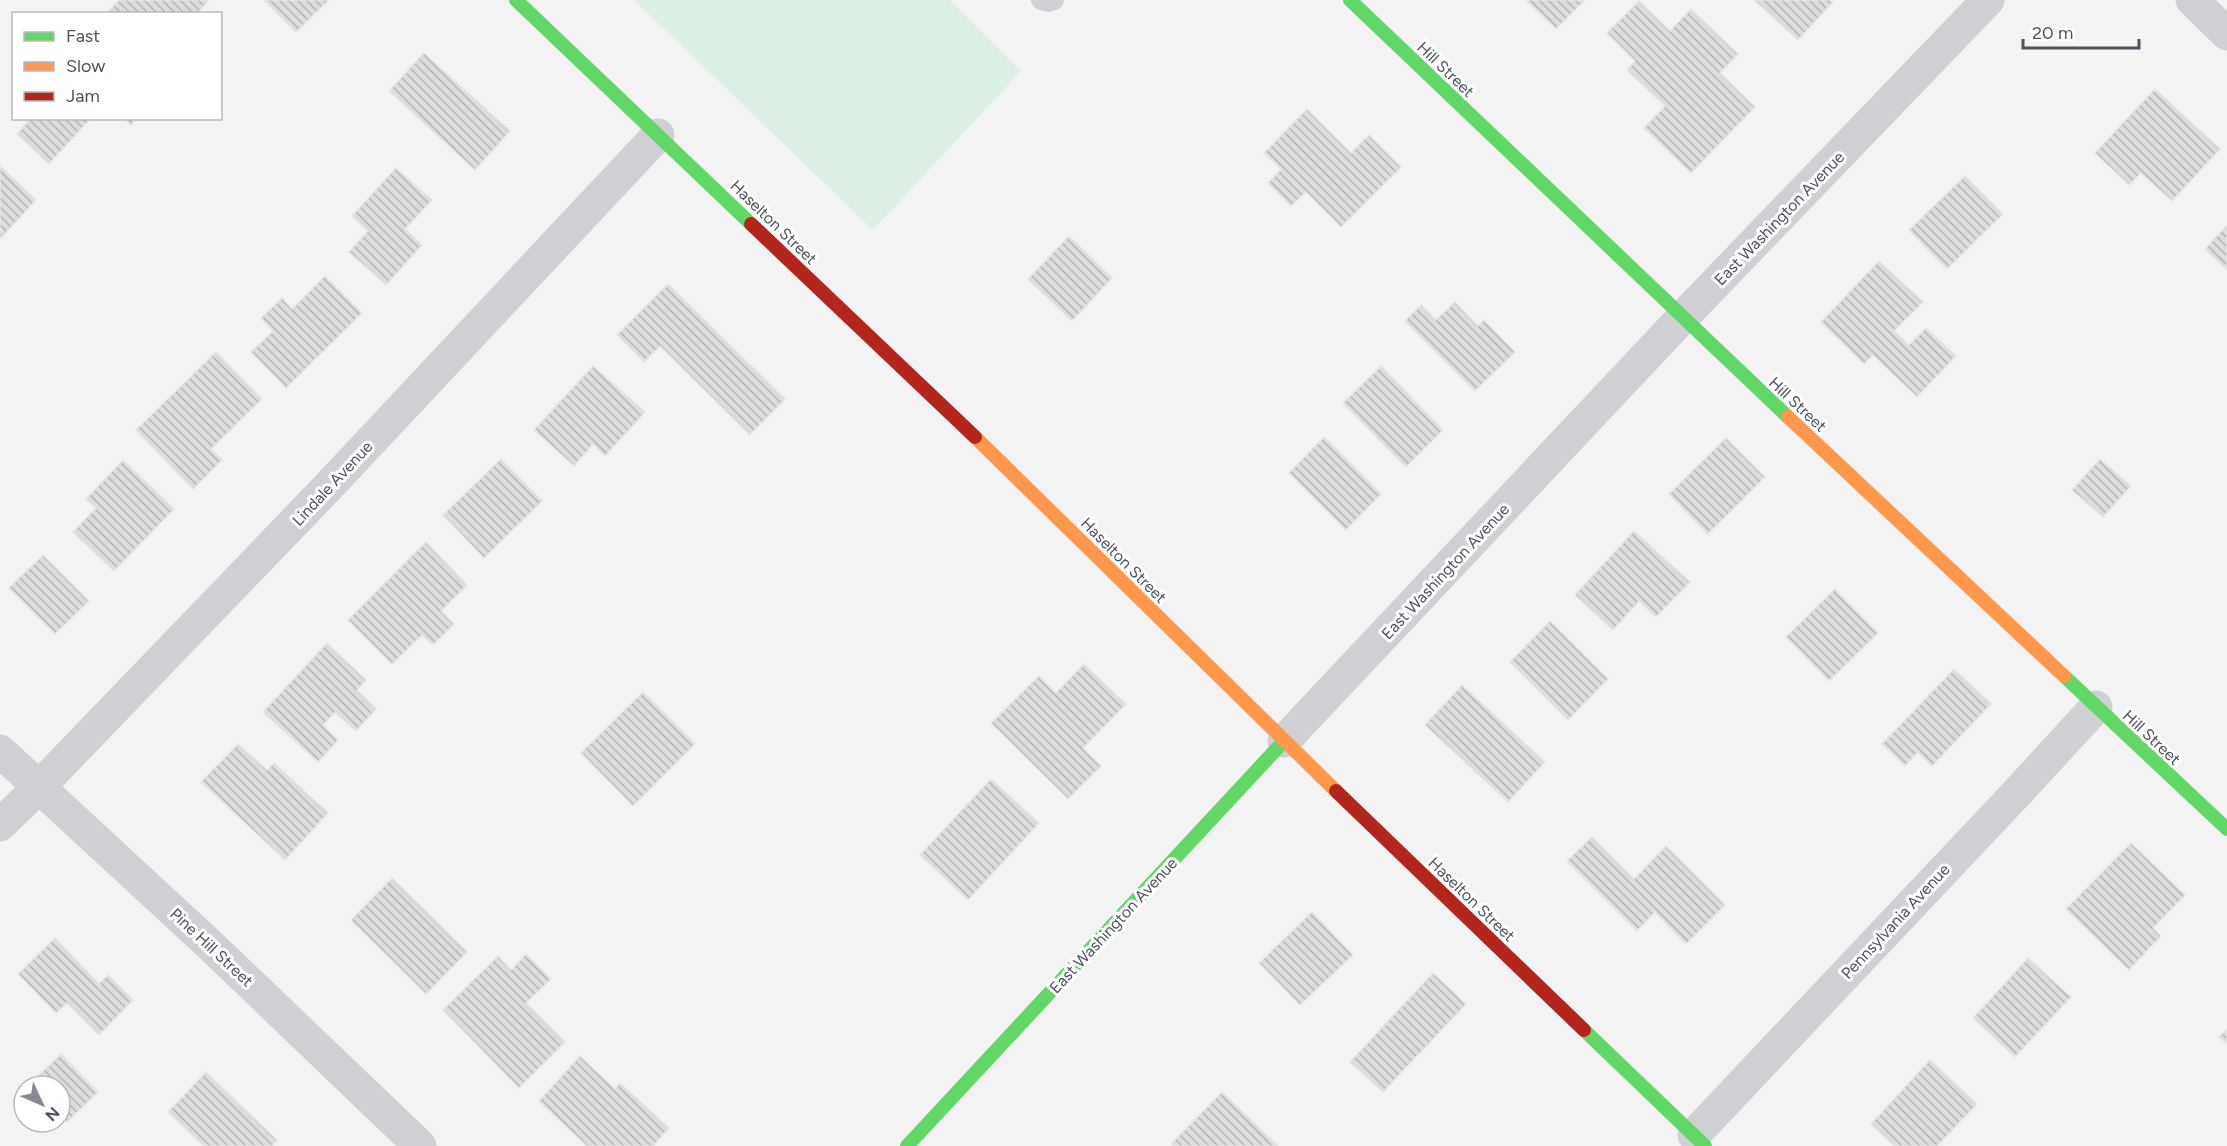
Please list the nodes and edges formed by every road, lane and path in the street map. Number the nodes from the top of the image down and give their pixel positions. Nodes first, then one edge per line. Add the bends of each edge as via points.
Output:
1 (516, 0) edge
2 (1041, 0) edge
3 (1054, 0) edge
4 (1350, 0) edge
5 (1988, 0) edge
6 (2192, 0) edge
7 (2227, 34) edge
8 (658, 135) junction
9 (1682, 318) junction
10 (2096, 707) junction
11 (1284, 741) junction
12 (0, 751) edge
13 (39, 787) junction
14 (0, 825) edge
15 (2227, 829) edge
16 (1700, 1140) edge
17 (420, 1146) edge
18 (907, 1146) edge

1 - 8 street, Haselton Street
2 - 3 lane
4 - 9 street, Hill Street
5 - 9 street, East Washington Avenue
6 - 7 street
8 - 11 street, Haselton Street via 987,449
8 - 13 street, Lindale Avenue
9 - 10 street, Hill Street
9 - 11 street, East Washington Avenue
10 - 15 street, Hill Street
10 - 16 street, Pennsylvania Avenue
11 - 16 street, Haselton Street
11 - 18 street, East Washington Avenue
12 - 13 street, Pine Hill Street
13 - 14 street, Lindale Avenue
13 - 17 street, Pine Hill Street

